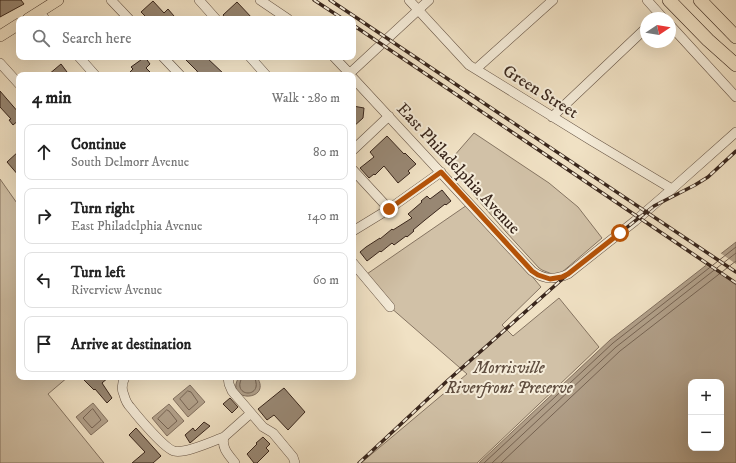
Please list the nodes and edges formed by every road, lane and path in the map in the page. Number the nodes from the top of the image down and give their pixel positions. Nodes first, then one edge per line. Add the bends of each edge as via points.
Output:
1 (58, 0) edge
2 (112, 0) edge
3 (199, 0) edge
4 (260, 0) edge
5 (409, 0) edge
6 (429, 0) edge
7 (553, 0) edge
8 (647, 0) edge
9 (669, 0) edge
10 (700, 0) edge
11 (418, 10) junction
12 (656, 12) edge
13 (42, 15) edge
14 (126, 16) edge
15 (213, 16) edge
16 (284, 16) edge
17 (16, 26) edge
18 (676, 32) edge
19 (640, 34) edge
20 (0, 36) edge
21 (736, 37) edge
22 (82, 60) edge
23 (166, 60) edge
24 (253, 60) edge
25 (337, 60) edge
26 (0, 63) edge
27 (736, 65) edge
28 (476, 69) junction
29 (92, 72) edge
30 (177, 72) edge
31 (263, 72) edge
32 (347, 72) edge
33 (353, 72) edge
34 (16, 81) edge
35 (356, 81) edge
36 (736, 97) edge
37 (389, 116) junction
38 (552, 117) junction
39 (736, 132) edge
40 (356, 147) edge
41 (441, 172) junction
42 (356, 173) edge
43 (672, 189) junction
44 (389, 209) junction
45 (356, 229) edge
46 (356, 267) edge
47 (390, 307) dead end
48 (123, 380) edge
49 (228, 380) edge
50 (251, 413) junction
51 (224, 437) junction
52 (235, 463) edge
53 (295, 463) edge

1 - 13 main road
2 - 14 street
3 - 15 street
4 - 16 street
5 - 11 street, Green Street
6 - 11 street
7 - 28 street
8 - 12 street
9 - 27 highway
10 - 21 highway
11 - 28 street, Green Street via 468,65
11 - 33 street
17 - 20 main road
18 - 36 street
19 - 38 street
22 - 29 street
23 - 30 street
24 - 31 street
25 - 32 street, East Philadelphia Avenue
26 - 34 street
28 - 38 street, Green Street
35 - 37 street, East Philadelphia Avenue
37 - 40 street
37 - 41 street, East Philadelphia Avenue
38 - 43 street, Green Street
39 - 43 street
41 - 43 street, East Philadelphia Avenue via 532,271 550,279 568,274
41 - 44 street
42 - 44 street
44 - 45 street
46 - 47 street
48 - 51 street via 123,394 130,407 165,446 181,452
49 - 50 street via 232,391
50 - 51 street
50 - 53 street via 263,427 274,433
51 - 52 street via 222,442

